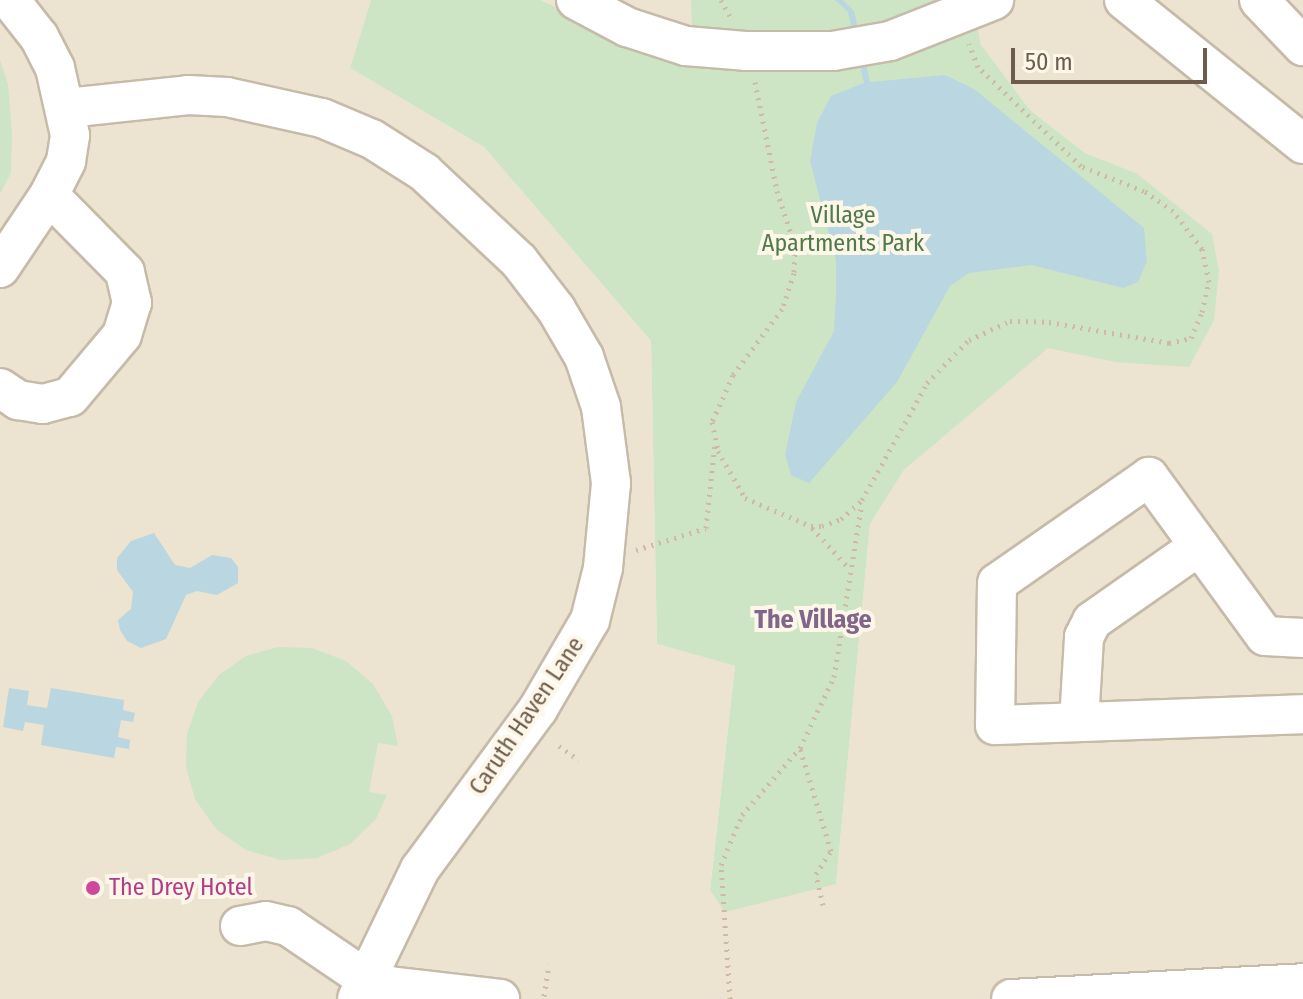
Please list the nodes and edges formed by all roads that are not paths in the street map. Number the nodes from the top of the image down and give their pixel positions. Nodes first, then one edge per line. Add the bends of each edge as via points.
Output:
1 (10, 0) edge
2 (576, 0) edge
3 (1124, 0) edge
4 (1259, 0) edge
5 (977, 7) edge
6 (1303, 46) edge
7 (67, 108) junction
8 (1303, 144) edge
9 (49, 195) junction
10 (0, 268) edge
11 (0, 388) edge
12 (1199, 546) junction
13 (1303, 638) edge
14 (1303, 714) edge
15 (1079, 722) junction
16 (240, 926) dead end
17 (1303, 983) edge
18 (361, 989) edge
19 (1111, 995) edge
20 (500, 999) edge
21 (1011, 999) edge
22 (1017, 999) edge

1 - 7 street via 39,37
2 - 5 street via 627,27 686,46 745,51 833,51 890,41
3 - 8 street
4 - 6 street
7 - 9 street via 66,161
7 - 18 street, Caruth Haven Lane via 159,97 227,97 322,118 372,139 473,213 556,309 584,357 601,407 611,483 603,568 590,620 538,709 420,869
9 - 10 street
9 - 11 street via 125,272 132,303 122,335 70,397 43,404 18,400
12 - 13 street via 1265,636
12 - 15 street via 1092,621 1084,637
12 - 15 street via 1149,477 997,583 995,725
14 - 15 street
16 - 18 street via 266,921 288,926
17 - 19 street
18 - 20 street
19 - 22 street
21 - 22 street

